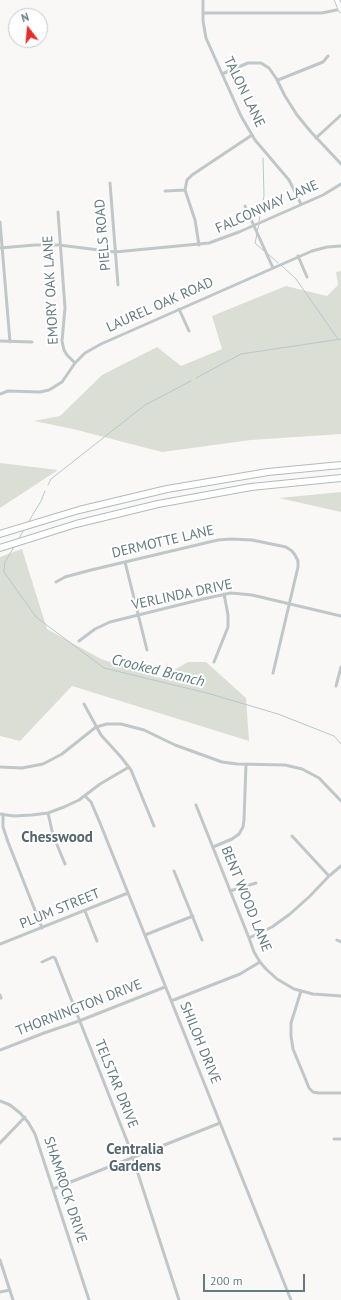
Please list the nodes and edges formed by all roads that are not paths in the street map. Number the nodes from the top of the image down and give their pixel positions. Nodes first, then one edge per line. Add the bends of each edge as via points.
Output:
1 (203, 0) edge
2 (337, 0) edge
3 (341, 9) edge
4 (203, 13) junction
5 (328, 56) dead end
6 (222, 74) junction
7 (278, 80) junction
8 (341, 115) edge
9 (252, 135) junction
10 (316, 138) junction
11 (341, 164) edge
12 (110, 183) dead end
13 (341, 184) edge
14 (185, 190) junction
15 (165, 192) dead end
16 (301, 204) junction
17 (245, 206) dead end
18 (58, 212) dead end
19 (0, 222) edge
20 (254, 226) junction
21 (60, 245) junction
22 (199, 245) junction
23 (341, 246) edge
24 (1, 248) edge
25 (116, 252) junction
26 (298, 256) junction
27 (273, 268) junction
28 (307, 277) dead end
29 (118, 285) dead end
30 (179, 309) junction
31 (189, 331) dead end
32 (0, 342) edge
33 (10, 342) junction
34 (32, 342) dead end
35 (75, 364) junction
36 (0, 394) edge
37 (341, 465) edge
38 (341, 478) edge
39 (0, 534) edge
40 (0, 548) edge
41 (125, 562) junction
42 (56, 582) dead end
43 (224, 594) junction
44 (289, 604) junction
45 (138, 615) junction
46 (341, 616) edge
47 (79, 641) dead end
48 (147, 650) dead end
49 (214, 662) dead end
50 (341, 667) edge
51 (273, 673) dead end
52 (336, 686) dead end
53 (84, 704) dead end
54 (96, 727) junction
55 (246, 764) junction
56 (0, 767) edge
57 (129, 767) junction
58 (85, 796) junction
59 (341, 801) edge
60 (196, 805) dead end
61 (48, 812) junction
62 (2, 814) edge
63 (154, 826) dead end
64 (292, 836) dead end
65 (213, 847) junction
66 (65, 864) dead end
67 (341, 866) edge
68 (174, 871) dead end
69 (329, 876) junction
70 (256, 882) dead end
71 (230, 891) junction
72 (128, 893) junction
73 (85, 911) junction
74 (193, 916) junction
75 (42, 928) junction
76 (145, 935) junction
77 (249, 938) junction
78 (202, 940) dead end
79 (97, 941) dead end
80 (0, 944) edge
81 (42, 962) dead end
82 (260, 962) junction
83 (165, 987) junction
84 (301, 991) junction
85 (341, 996) edge
86 (171, 1001) junction
87 (79, 1021) junction
88 (0, 1050) edge
89 (341, 1093) edge
90 (0, 1101) edge
91 (24, 1117) junction
92 (220, 1122) junction
93 (334, 1139) dead end
94 (341, 1139) edge
95 (0, 1143) edge
96 (132, 1157) junction
97 (53, 1189) junction
98 (0, 1260) edge
99 (10, 1290) junction
100 (0, 1292) edge
101 (13, 1300) edge
102 (89, 1300) edge
103 (179, 1300) edge
104 (291, 1300) edge

1 - 4 street, TALON LANE
2 - 3 main road
3 - 4 street via 322,12
4 - 6 street, TALON LANE via 206,38
5 - 7 street via 324,62
6 - 7 street via 243,64 259,63 269,68
6 - 9 street, TALON LANE
7 - 10 street via 290,105
8 - 10 street
9 - 14 street via 192,175 187,180
9 - 16 street, TALON LANE via 283,172
10 - 11 street
12 - 25 street, PIELS ROAD
13 - 16 street, FALCONWAY LANE
14 - 15 street
14 - 22 street
16 - 20 street, FALCONWAY LANE
17 - 20 street
18 - 21 street, EMORY OAK LANE
19 - 24 street
20 - 22 street, FALCONWAY LANE
20 - 27 street
21 - 24 street, FALCONWAY LANE
21 - 25 street, FALCONWAY LANE
21 - 35 street, EMORY OAK LANE via 66,313 62,341 64,350
22 - 25 street, FALCONWAY LANE
23 - 26 street, LAUREL OAK ROAD via 319,248
24 - 33 street
25 - 29 street, PIELS ROAD
26 - 27 street, LAUREL OAK ROAD
26 - 28 street
27 - 30 street, LAUREL OAK ROAD
30 - 31 street
30 - 35 street, LAUREL OAK ROAD via 91,349
32 - 33 street
33 - 34 street
35 - 36 street, LAUREL OAK ROAD via 62,382 49,390 10,391
37 - 39 highway via 268,472 167,489 79,510
38 - 40 highway via 251,487 158,504 76,524
41 - 42 street, DERMOTTE LANE via 65,577
41 - 44 street, DERMOTTE LANE via 218,540 252,540 286,547 295,555 298,565
41 - 45 street
43 - 44 street, VERLINDA DRIVE via 246,594
43 - 45 street, VERLINDA DRIVE
43 - 49 street via 228,627
44 - 46 street, VERLINDA DRIVE
44 - 51 street, DERMOTTE LANE
45 - 47 street, VERLINDA DRIVE via 102,625
45 - 48 street
50 - 52 street
53 - 54 street
54 - 55 street via 113,723 130,725 213,759
54 - 56 street via 62,754 47,762 28,768
54 - 57 street
55 - 59 street via 285,765 302,769 319,778
55 - 65 street via 243,827 236,837
57 - 58 street
57 - 63 street
58 - 61 street via 72,804
58 - 72 street, SHILOH DRIVE via 92,804
60 - 65 street, BENT WOOD LANE
61 - 62 street via 23,816
61 - 66 street via 53,834
62 - 75 street via 8,842
64 - 69 street
65 - 71 street, BENT WOOD LANE
67 - 69 street
68 - 74 street
69 - 77 street via 290,914 272,927
70 - 71 street
71 - 77 street, BENT WOOD LANE
72 - 73 street, PLUM STREET
72 - 76 street, SHILOH DRIVE
73 - 75 street, PLUM STREET
73 - 79 street
74 - 76 street
74 - 78 street
75 - 80 street, PLUM STREET
76 - 83 street, SHILOH DRIVE
77 - 82 street, BENT WOOD LANE
81 - 87 street, TELSTAR DRIVE via 55,958
82 - 84 street, BENT WOOD LANE via 277,979
82 - 86 street via 240,974
83 - 86 street, SHILOH DRIVE
83 - 87 street, THORNINGTON DRIVE
84 - 85 street, BENT WOOD LANE
84 - 89 street via 291,1023 293,1049 313,1092
86 - 92 street, SHILOH DRIVE
87 - 88 street, THORNINGTON DRIVE
87 - 96 street, TELSTAR DRIVE
90 - 91 street, SHAMROCK DRIVE via 15,1108
91 - 95 street
91 - 97 street, SHAMROCK DRIVE via 35,1134
92 - 96 street
92 - 104 street, SHILOH DRIVE
93 - 94 street
96 - 97 street
96 - 103 street, TELSTAR DRIVE
97 - 102 street, SHAMROCK DRIVE
98 - 99 street
99 - 100 street
99 - 101 street

